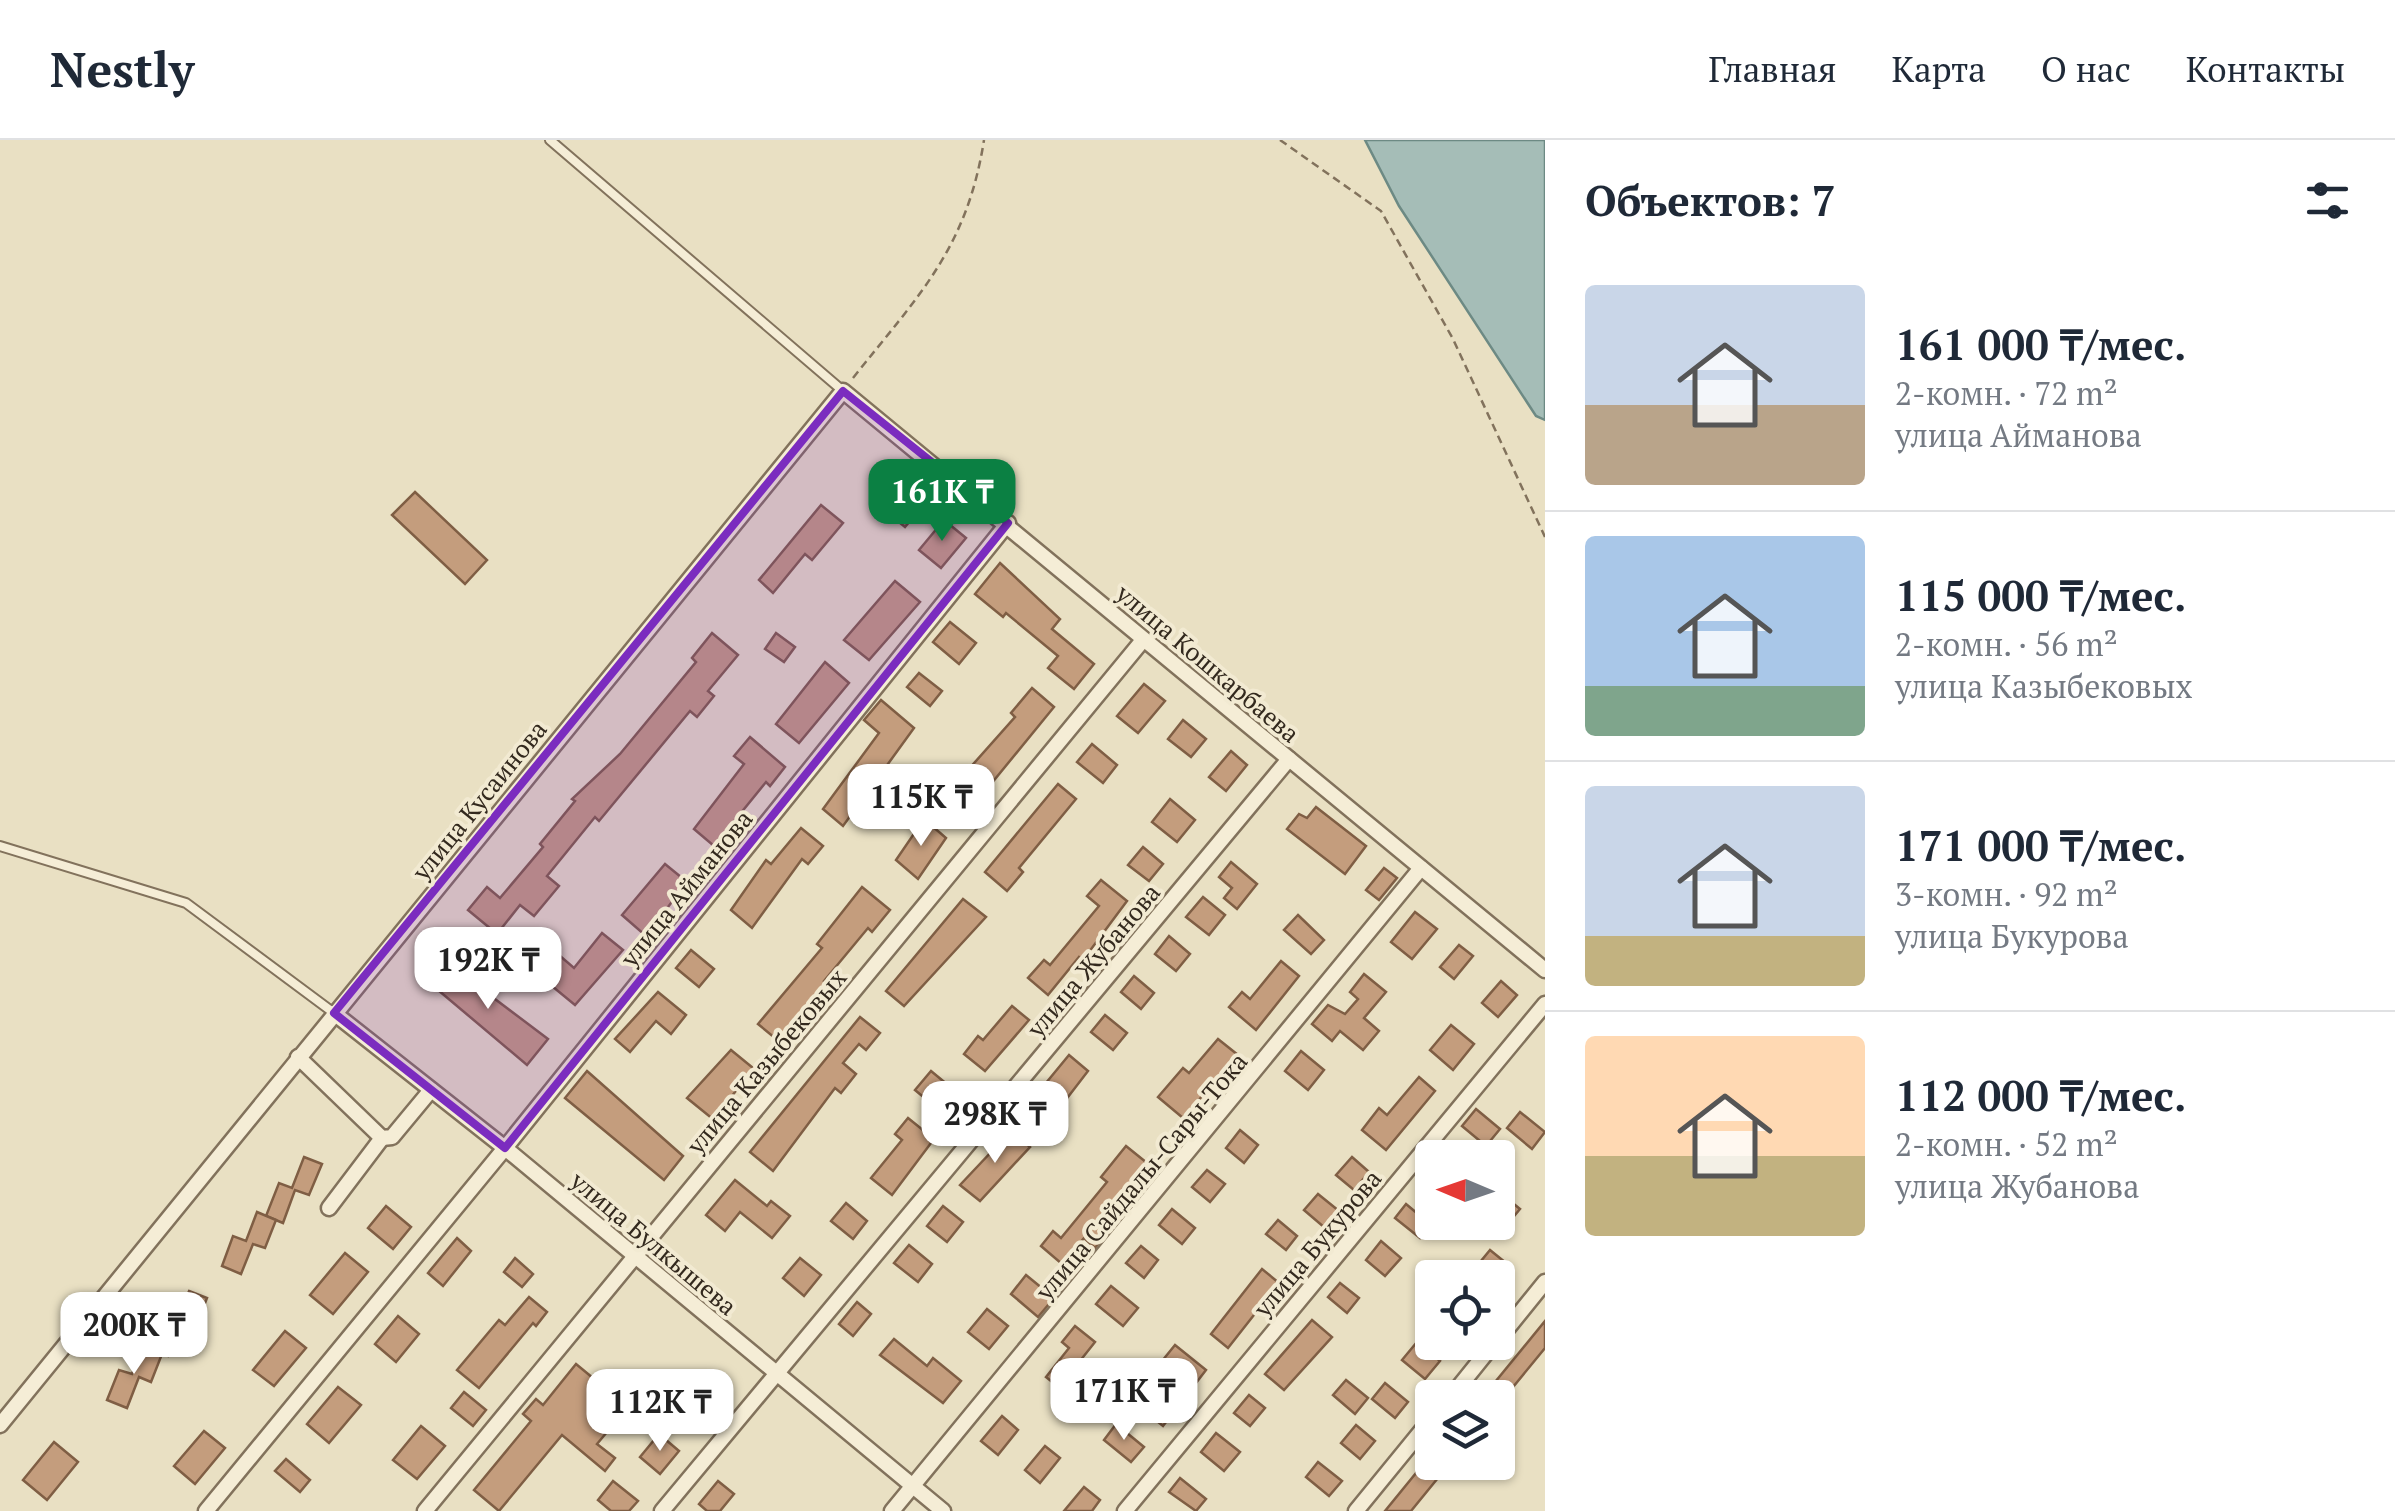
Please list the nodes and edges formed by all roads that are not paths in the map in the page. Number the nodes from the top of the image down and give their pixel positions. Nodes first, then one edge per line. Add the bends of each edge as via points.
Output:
1 (550, 140) edge
2 (843, 391) junction
3 (1008, 524) junction
4 (1143, 640) junction
5 (1288, 759) junction
6 (0, 846) edge
7 (1421, 868) junction
8 (1545, 970) edge
9 (1545, 1004) edge
10 (334, 1013) junction
11 (298, 1057) junction
12 (431, 1090) junction
13 (382, 1138) junction
14 (505, 1148) junction
15 (329, 1208) dead end
16 (634, 1255) junction
17 (1545, 1282) edge
18 (1515, 1318) edge
19 (1481, 1360) edge
20 (778, 1374) junction
21 (1465, 1380) edge
22 (0, 1425) edge
23 (1415, 1439) edge
24 (913, 1486) junction
25 (206, 1511) edge
26 (426, 1511) edge
27 (662, 1511) edge
28 (892, 1511) edge
29 (943, 1511) edge
30 (1124, 1511) edge
31 (1356, 1511) edge

1 - 2 lane
2 - 3 street, улица Кошкарбаева
2 - 10 street, улица Кусаинова
3 - 4 street, улица Кошкарбаева
3 - 14 street, улица Айманова
4 - 5 street, улица Кошкарбаева
4 - 16 street, улица Казыбековых
5 - 7 street, улица Кошкарбаева
5 - 20 street, улица Жубанова
6 - 10 lane via 186,903
7 - 8 street, улица Кошкарбаева
7 - 24 street, улица Сайдалы-Сары-Тока
9 - 30 street, улица Букурова
10 - 11 street, улица Кусаинова
10 - 12 street, улица Булкышева
11 - 13 street
11 - 22 street, улица Кусаинова
12 - 13 street via 392,1137
12 - 14 street, улица Булкышева
13 - 15 street
14 - 16 street, улица Булкышева
14 - 25 street, улица Айманова
16 - 20 street, улица Булкышева
16 - 26 street, улица Казыбековых
17 - 18 street
19 - 21 street
20 - 24 street, улица Булкышева
20 - 27 street, улица Жубанова
23 - 31 street
24 - 28 street, улица Сайдалы-Сары-Тока
24 - 29 street, улица Булкышева

